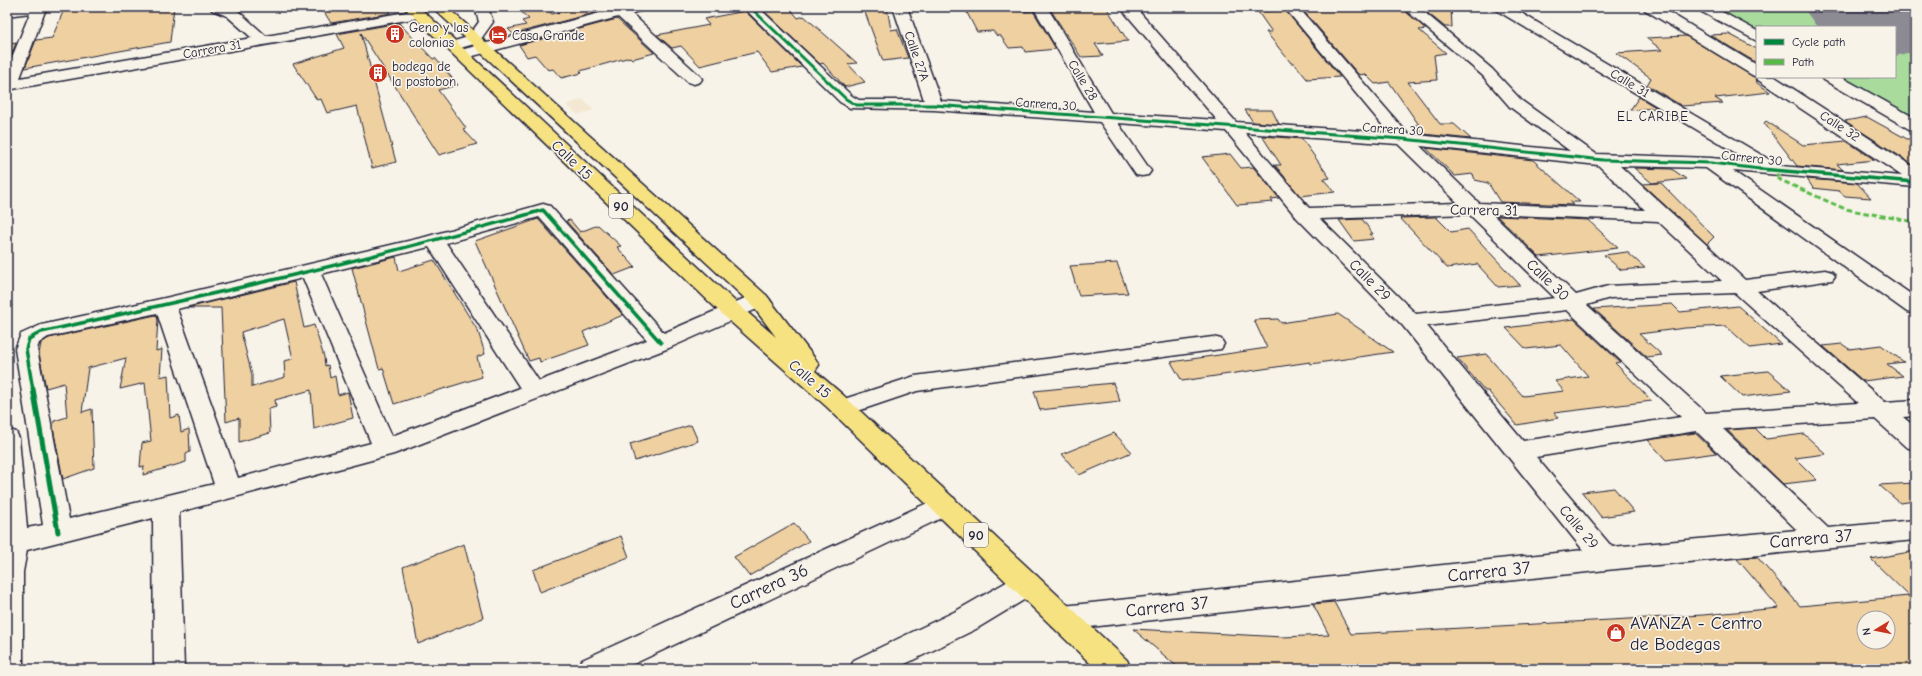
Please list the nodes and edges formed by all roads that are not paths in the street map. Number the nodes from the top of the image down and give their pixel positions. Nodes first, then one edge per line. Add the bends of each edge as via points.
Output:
1 (217, 7) edge
2 (439, 7) edge
3 (639, 7) edge
4 (750, 7) edge
5 (900, 7) edge
6 (1040, 7) edge
7 (1127, 7) edge
8 (1290, 7) edge
9 (1409, 7) edge
10 (1501, 7) edge
11 (1650, 7) edge
12 (1703, 7) edge
13 (42, 8) edge
14 (619, 9) edge
15 (415, 11) edge
16 (483, 11) dead end
17 (7, 12) edge
18 (1756, 36) edge
19 (262, 40) junction
20 (477, 44) junction
21 (25, 45) junction
22 (7, 47) edge
23 (457, 50) junction
24 (1756, 71) edge
25 (1766, 78) edge
26 (1832, 78) edge
27 (694, 79) dead end
28 (8, 85) edge
29 (934, 105) junction
30 (1106, 118) junction
31 (1915, 125) edge
32 (1232, 128) junction
33 (1403, 139) junction
34 (1597, 159) junction
35 (1711, 164) junction
36 (1142, 171) dead end
37 (1779, 171) junction
38 (1915, 176) edge
39 (1915, 182) edge
40 (1473, 208) junction
41 (1304, 214) junction
42 (1664, 216) junction
43 (433, 239) junction
44 (309, 269) junction
45 (1825, 276) dead end
46 (1740, 287) junction
47 (759, 300) junction
48 (1572, 303) junction
49 (165, 305) junction
50 (1915, 307) edge
51 (732, 311) junction
52 (1411, 321) junction
53 (661, 343) junction
54 (1213, 344) dead end
55 (534, 392) junction
56 (839, 405) junction
57 (1915, 408) edge
58 (1880, 410) junction
59 (1701, 422) junction
60 (7, 438) edge
61 (1915, 440) edge
62 (385, 448) junction
63 (1516, 451) junction
64 (228, 490) junction
65 (166, 505) junction
66 (945, 505) junction
67 (1915, 530) edge
68 (58, 532) junction
69 (1822, 538) junction
70 (11, 543) edge
71 (1606, 559) junction
72 (8, 573) edge
73 (1027, 584) junction
74 (1063, 618) junction
75 (8, 669) edge
76 (169, 669) edge
77 (593, 669) edge
78 (865, 669) edge
79 (1116, 669) edge

1 - 19 street via 232,13
2 - 20 highway, Calle 15 / 90
3 - 14 street
4 - 29 street, Carrera 30 via 846,99 856,105
5 - 29 street, Calle 27A
6 - 30 street, Calle 28
7 - 32 street, Calle 29
8 - 33 street, Calle 30
9 - 34 street via 1487,72 1516,104
10 - 37 street, Calle 31
11 - 24 street
12 - 18 street
13 - 17 street
13 - 21 street
14 - 20 street
14 - 27 street
15 - 19 street, Carrera 31
15 - 23 highway, Calle 15 / 90
16 - 20 street via 486,22
19 - 28 street, Carrera 31
20 - 23 street
20 - 47 highway, Calle 15 / 90
21 - 22 street
21 - 28 street
23 - 51 highway, Calle 15 / 90
25 - 38 street, Calle 32
26 - 31 street
29 - 30 street, Carrera 30
30 - 32 street, Carrera 30
30 - 36 street, Calle 28
32 - 33 street, Carrera 30
32 - 41 street, Calle 29
33 - 34 street, Carrera 30
33 - 40 street, Calle 30
34 - 35 street, Carrera 30
34 - 42 street
35 - 37 street, Carrera 30
35 - 50 street
37 - 39 street, Carrera 30
40 - 41 street, Carrera 31
40 - 42 street, Carrera 31
40 - 48 street, Calle 30
41 - 52 street, Calle 29
42 - 46 street
43 - 44 street
43 - 53 street via 460,234 543,210
43 - 55 street
44 - 49 street
44 - 62 street
45 - 46 street
46 - 48 street via 1608,292
46 - 58 street
47 - 51 street
47 - 56 highway, Calle 15 / 90
48 - 52 street
48 - 59 street, Calle 30
49 - 64 street
49 - 68 street via 41,332 29,339 26,349
51 - 53 street
51 - 56 highway, Calle 15 / 90
52 - 63 street, Calle 29
53 - 55 street
54 - 56 street via 915,384
55 - 62 street
56 - 66 highway, 90
57 - 58 street
58 - 59 street
58 - 61 street
59 - 63 street
59 - 69 street, Calle 30
60 - 70 street
62 - 64 street
63 - 71 street, Calle 29
64 - 65 street
65 - 68 street
65 - 76 street
66 - 73 highway, 90
66 - 77 street, Carrera 36
67 - 69 street, Carrera 37
68 - 70 street
69 - 71 street, Carrera 37
70 - 72 street
71 - 74 street, Carrera 37
72 - 75 street
73 - 74 highway, 90
73 - 78 street via 966,620
74 - 79 highway, 90

